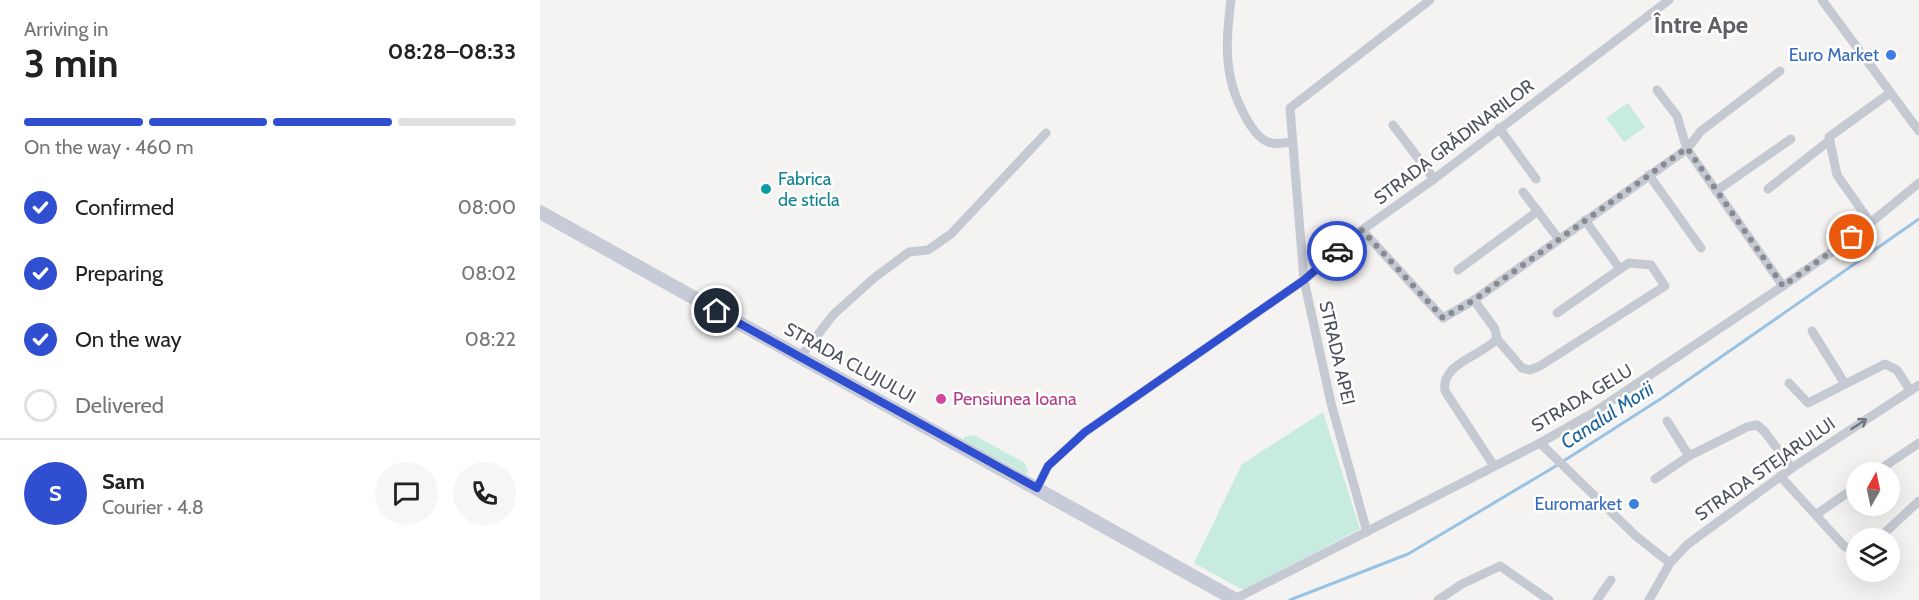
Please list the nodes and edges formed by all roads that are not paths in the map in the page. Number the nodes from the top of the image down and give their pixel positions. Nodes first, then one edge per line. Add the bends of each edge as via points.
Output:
1 (1231, 0) edge
2 (1430, 0) edge
3 (1670, 0) edge
4 (1822, 0) edge
5 (1780, 71) dead end
6 (1658, 90) dead end
7 (1890, 93) junction
8 (1393, 125) dead end
9 (1499, 129) junction
10 (1919, 131) edge
11 (1046, 134) dead end
12 (1791, 139) dead end
13 (1830, 140) junction
14 (1292, 142) junction
15 (1687, 148) junction
16 (1649, 175) junction
17 (1434, 178) junction
18 (1536, 179) dead end
19 (1919, 183) edge
20 (1768, 189) dead end
21 (1716, 191) junction
22 (1523, 192) dead end
23 (1538, 211) junction
24 (540, 212) edge
25 (1585, 220) junction
26 (1870, 222) junction
27 (1362, 230) junction
28 (1558, 238) junction
29 (1701, 248) dead end
30 (1620, 269) junction
31 (1458, 270) dead end
32 (1304, 280) junction
33 (1783, 286) junction
34 (1474, 300) junction
35 (1557, 313) dead end
36 (1812, 332) dead end
37 (1497, 339) junction
38 (800, 357) junction
39 (1789, 383) dead end
40 (1845, 384) junction
41 (1915, 387) edge
42 (1667, 421) dead end
43 (1540, 443) junction
44 (1919, 443) edge
45 (1689, 456) junction
46 (1891, 462) edge
47 (1494, 466) junction
48 (1792, 468) junction
49 (1780, 476) junction
50 (1655, 479) dead end
51 (1037, 488) junction
52 (1846, 494) edge
53 (1919, 501) edge
54 (1817, 514) junction
55 (1890, 528) edge
56 (1367, 532) junction
57 (1846, 547) edge
58 (1670, 563) junction
59 (1611, 580) dead end
60 (1235, 600) edge
61 (1438, 600) edge
62 (1549, 600) edge
63 (1597, 600) edge
64 (1649, 600) edge

1 - 14 street via 1227,34 1230,76 1248,122 1258,137 1270,143
2 - 14 street, STRADA APEI via 1290,108
3 - 9 street, STRADA GRĂDINARILOR
4 - 7 street
5 - 15 street via 1701,131
6 - 15 street via 1677,116
7 - 10 street
7 - 13 street
8 - 17 street
9 - 17 street, STRADA GRĂDINARILOR
9 - 18 street
11 - 38 street via 951,234 928,250 909,252 874,278 834,314
12 - 21 street
13 - 20 street
13 - 26 street via 1837,175
14 - 32 street, STRADA APEI
15 - 16 street
15 - 21 street
16 - 25 street
16 - 29 street
17 - 27 street, STRADA GRĂDINARILOR
19 - 26 street, STRADA GELU
21 - 33 street
22 - 23 street
23 - 28 street
23 - 31 street
24 - 38 main road, STRADA CLUJULUI
25 - 28 street
25 - 30 street
26 - 33 street, STRADA GELU
27 - 32 street, STRADA GRĂDINARILOR
27 - 34 street via 1437,315 1443,318
28 - 34 street
30 - 35 street
30 - 37 street via 1629,263 1651,265 1665,286 1530,370 1522,368
32 - 51 street, STRADA GRĂDINARILOR via 1085,432 1048,466
32 - 56 street, STRADA APEI via 1331,403
33 - 43 street, STRADA GELU via 1593,413
34 - 37 street via 1495,329
36 - 40 street
37 - 47 street via 1448,372 1443,381 1445,391
38 - 51 main road, STRADA CLUJULUI
39 - 40 street via 1808,403
40 - 41 street via 1885,364
48 -> 41 street, STRADA STEJARULUI
42 - 45 street
43 - 47 street, STRADA GELU
43 - 58 street
44 - 46 street
45 - 48 street via 1757,425
45 - 50 street
47 - 56 street, STRADA GELU
48 - 49 street, STRADA STEJARULUI
49 - 54 street
49 - 58 street, STRADA STEJARULUI via 1688,544
51 - 60 main road, STRADA CLUJULUI
52 - 54 street
53 - 55 street
54 - 57 street
56 - 60 street, STRADA GELU
58 - 64 street, STRADA STEJARULUI
59 - 63 street
61 - 62 street via 1500,566

